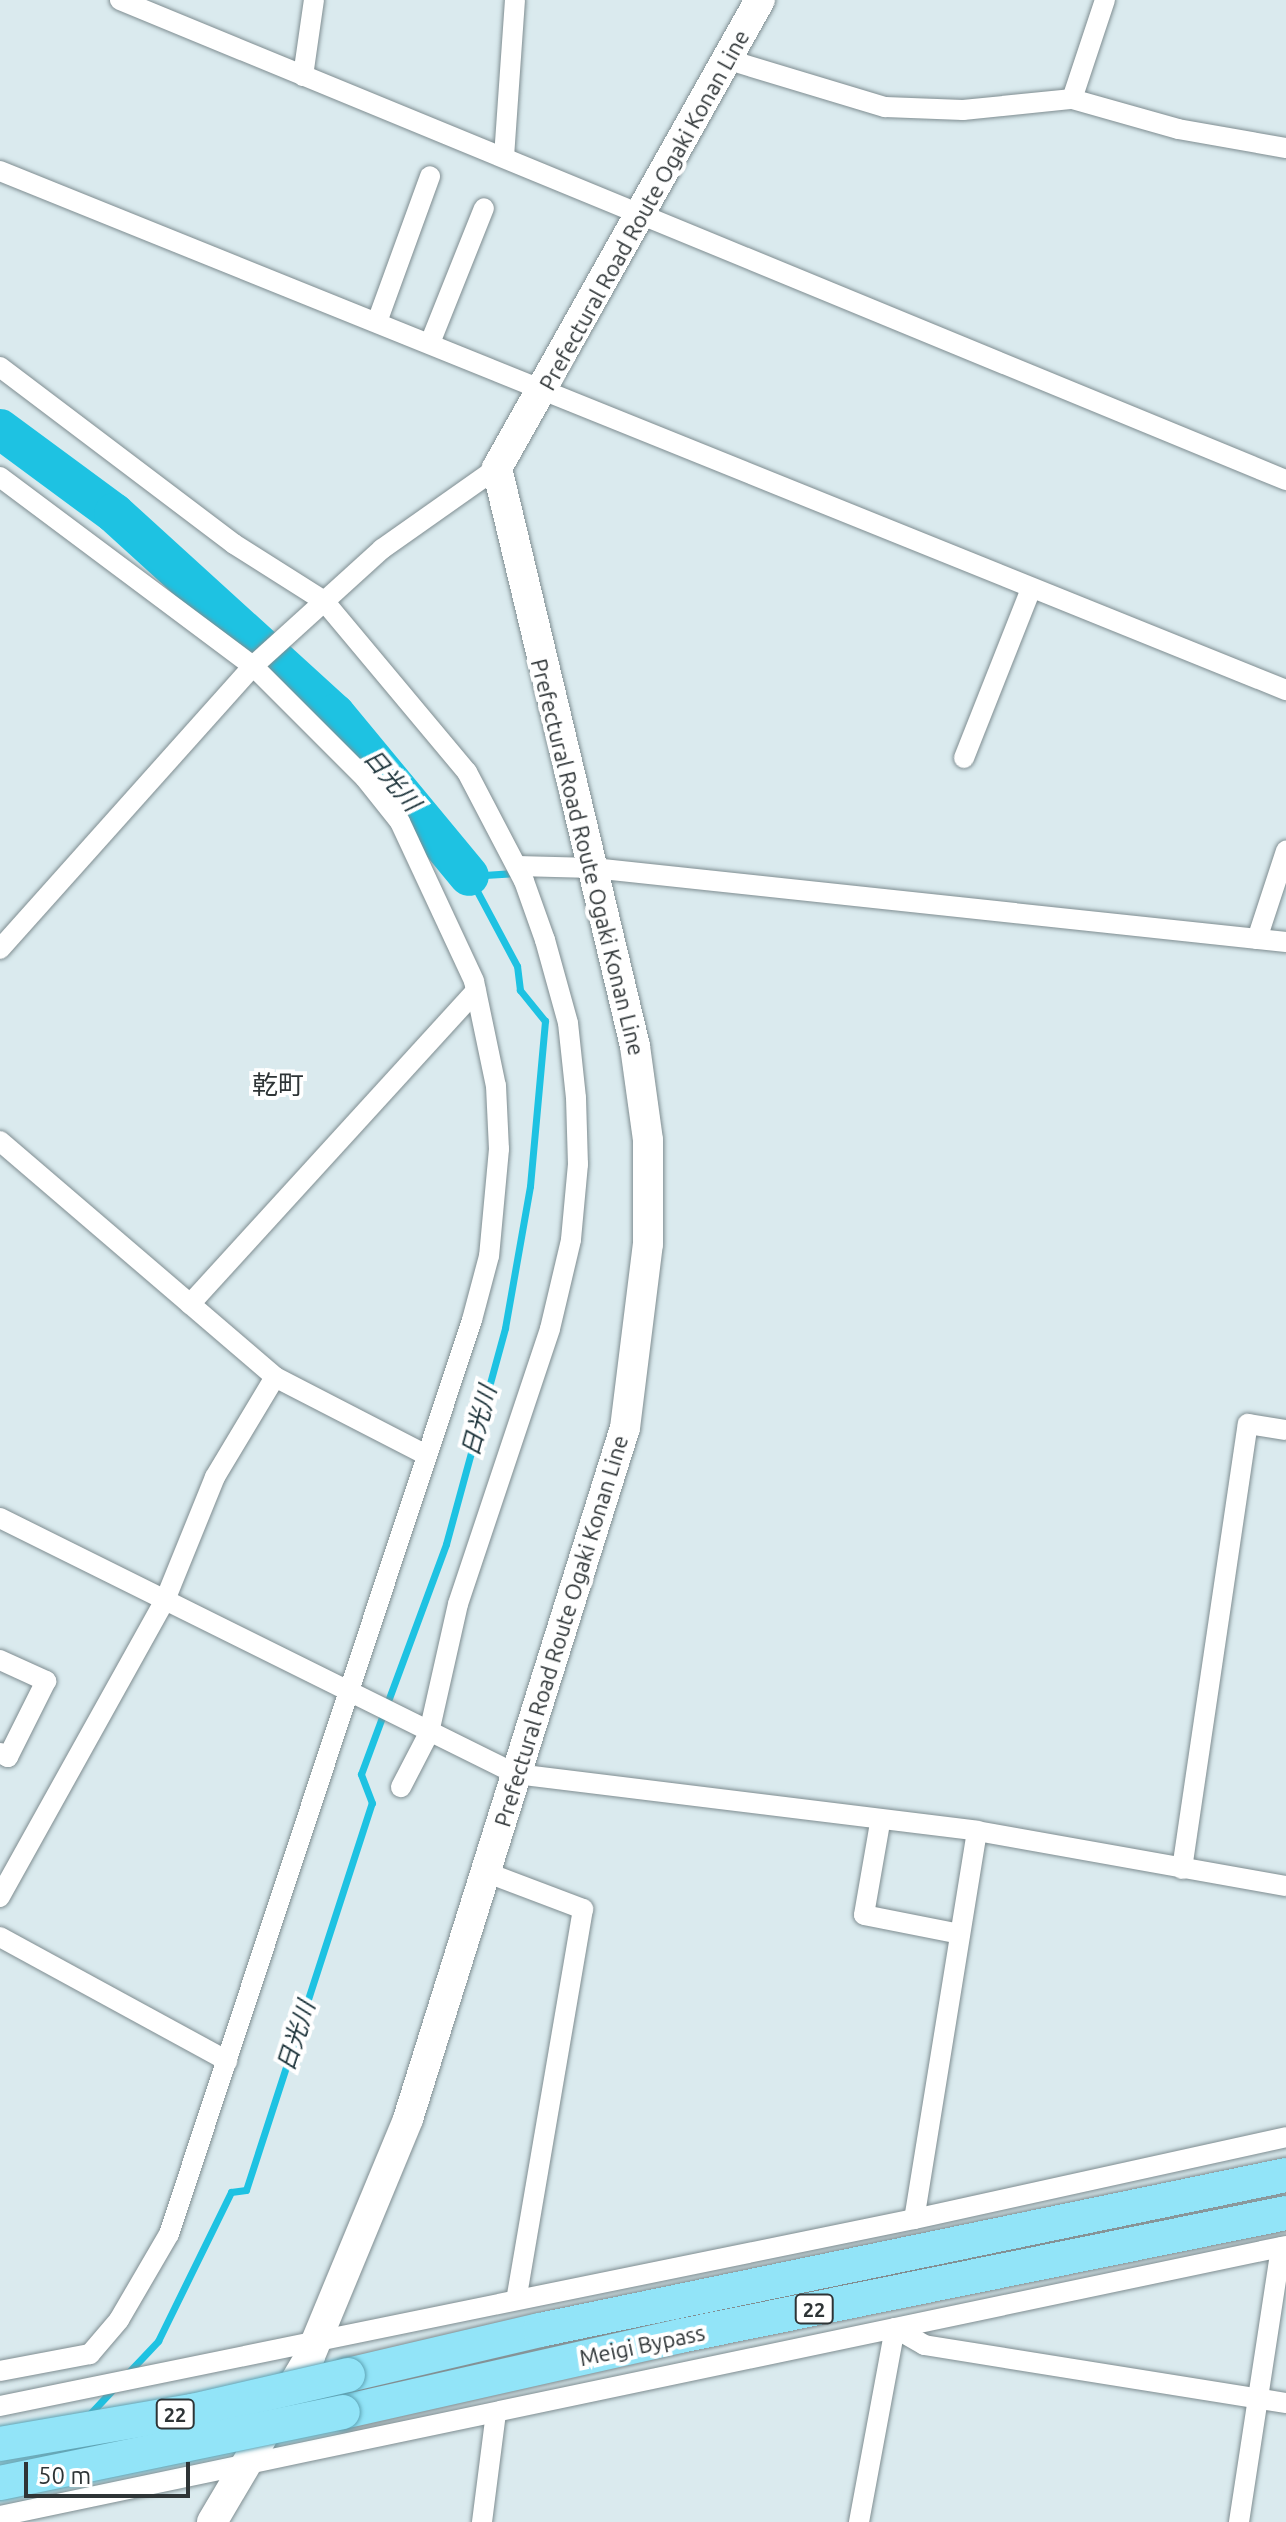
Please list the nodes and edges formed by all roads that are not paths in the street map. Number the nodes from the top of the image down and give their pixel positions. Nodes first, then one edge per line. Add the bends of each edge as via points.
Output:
1 (120, 0) edge
2 (314, 0) edge
3 (515, 0) edge
4 (760, 0) edge
5 (1105, 0) edge
6 (729, 60) junction
7 (303, 76) junction
8 (1072, 99) junction
9 (1286, 148) edge
10 (504, 157) junction
11 (0, 171) edge
12 (430, 176) dead end
13 (484, 208) dead end
14 (643, 213) junction
15 (377, 322) junction
16 (430, 343) junction
17 (0, 367) edge
18 (543, 389) junction
19 (497, 468) junction
20 (0, 477) edge
21 (1286, 480) edge
22 (1031, 589) junction
23 (320, 604) junction
24 (256, 664) junction
25 (1286, 690) edge
26 (964, 758) dead end
27 (1286, 851) edge
28 (517, 866) junction
29 (593, 868) junction
30 (1257, 939) junction
31 (1286, 942) edge
32 (0, 949) edge
33 (476, 991) junction
34 (0, 1141) edge
35 (190, 1304) junction
36 (275, 1377) junction
37 (1286, 1430) edge
38 (426, 1455) junction
39 (0, 1518) edge
40 (165, 1600) junction
41 (0, 1660) edge
42 (355, 1693) junction
43 (425, 1730) junction
44 (0, 1753) edge
45 (516, 1774) junction
46 (401, 1787) dead end
47 (880, 1823) junction
48 (977, 1831) junction
49 (1182, 1869) junction
50 (485, 1872) junction
51 (1286, 1886) edge
52 (0, 1897) edge
53 (960, 1934) junction
54 (0, 1937) edge
55 (227, 2061) junction
56 (1286, 2137) edge
57 (1286, 2175) edge
58 (1286, 2213) edge
59 (914, 2219) junction
60 (1283, 2247) edge
61 (517, 2297) junction
62 (895, 2328) junction
63 (317, 2340) junction
64 (1, 2370) edge
65 (81, 2388) junction
66 (0, 2393) edge
67 (1259, 2399) junction
68 (1286, 2403) edge
69 (0, 2406) edge
70 (496, 2413) junction
71 (0, 2444) edge
72 (249, 2463) junction
73 (0, 2483) edge
74 (0, 2516) edge
75 (212, 2522) edge
76 (482, 2522) edge
77 (859, 2522) edge
78 (1239, 2522) edge

1 - 7 street
2 - 7 street
3 - 10 street
4 - 6 main road, Prefectural Road Route Ogaki Konan Line
5 - 8 street
6 - 8 street via 885,107 963,110
6 - 14 main road, Prefectural Road Route Ogaki Konan Line
7 - 10 street
8 - 9 street via 1178,129
10 - 14 street
11 - 15 street
12 - 15 street
13 - 16 street
14 - 18 main road, Prefectural Road Route Ogaki Konan Line
14 - 21 street
15 - 16 street
16 - 18 street
17 - 23 street
18 - 19 main road, Prefectural Road Route Ogaki Konan Line
18 - 22 street
19 - 23 street via 382,549
19 - 29 main road, Prefectural Road Route Ogaki Konan Line
20 - 24 street
22 - 25 street
22 - 26 street
23 - 24 street
23 - 28 street via 467,772
24 - 32 street
24 - 33 street via 400,822 456,936
27 - 30 street
28 - 29 street
28 - 43 street via 568,1023 578,1164 571,1240 550,1329 458,1604
29 - 30 street
29 - 45 main road, Prefectural Road Route Ogaki Konan Line via 635,1046 648,1140 648,1244 625,1428
30 - 31 street
33 - 35 street
33 - 38 street via 496,1086 497,1193 479,1294
34 - 35 street
35 - 36 street
36 - 38 street
36 - 40 street via 215,1477
37 - 49 street via 1248,1424
38 - 42 street via 375,1605
39 - 40 street
40 - 42 street
40 - 52 street
41 - 44 street via 46,1681 8,1757
42 - 43 street
42 - 55 street via 320,1773
43 - 45 street
43 - 46 street
45 - 47 street
45 - 50 main road, Prefectural Road Route Ogaki Konan Line
47 - 48 street
47 - 53 street via 864,1915
48 - 49 street
48 - 53 street
49 - 51 street
50 - 61 street via 583,1909
50 - 63 main road, Prefectural Road Route Ogaki Konan Line via 408,2119
53 - 59 street
54 - 55 street
55 - 64 street via 169,2234 119,2320 90,2354
56 - 59 street
57 - 71 highway, Meigi Bypass / 22, bridge via 540,2330 192,2411
58 - 73 highway, Meigi Bypass / 22, bridge via 680,2336
59 - 61 street
60 - 62 street
60 - 67 street
61 - 63 street
62 - 67 street via 924,2345
62 - 70 street
62 - 77 street
63 - 65 street
63 - 72 main road, Prefectural Road Route Ogaki Konan Line
65 - 66 street
65 - 69 street
67 - 68 street
67 - 78 street
70 - 72 street
70 - 76 street
72 - 74 street
72 - 75 main road, Prefectural Road Route Ogaki Konan Line

